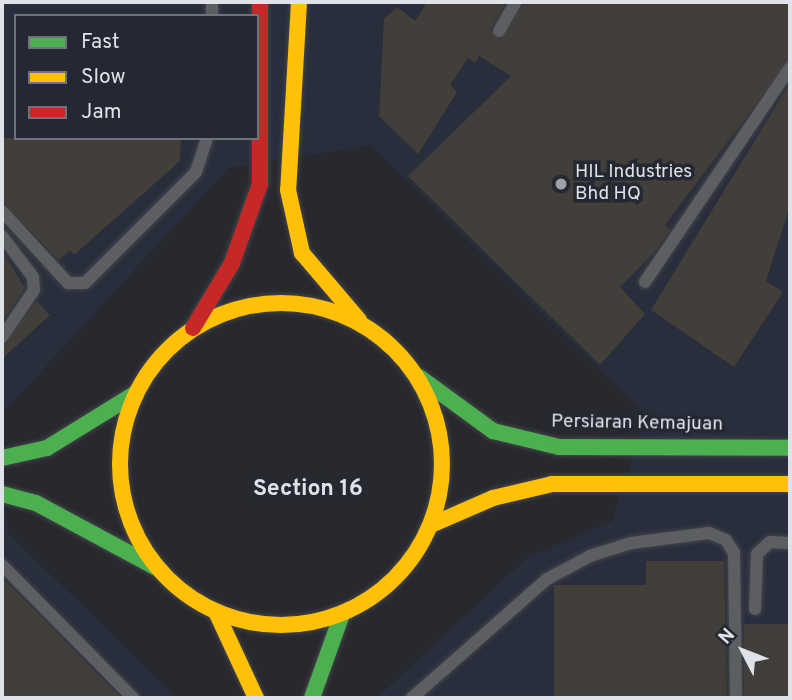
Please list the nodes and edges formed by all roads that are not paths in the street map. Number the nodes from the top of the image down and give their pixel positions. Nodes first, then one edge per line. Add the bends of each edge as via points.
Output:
1 (260, 2) edge
2 (299, 2) edge
3 (516, 2) edge
4 (499, 31) dead end
5 (790, 68) edge
6 (206, 140) edge
7 (2, 211) edge
8 (2, 236) edge
9 (645, 282) dead end
10 (360, 322) junction
11 (193, 328) junction
12 (2, 337) edge
13 (418, 376) junction
14 (136, 393) junction
15 (790, 448) edge
16 (2, 458) edge
17 (790, 484) edge
18 (2, 494) edge
19 (431, 525) junction
20 (790, 543) edge
21 (2, 565) edge
22 (155, 567) junction
23 (755, 609) dead end
24 (217, 614) junction
25 (342, 614) junction
26 (130, 697) edge
27 (256, 698) edge
28 (312, 698) edge
29 (412, 698) edge
30 (736, 698) edge

1 - 11 main road via 260,184 232,263
2 - 10 main road via 288,190 302,253
3 - 4 lane
5 - 9 lane
6 - 7 lane via 197,172 85,283 68,283
8 - 12 lane via 28,268 34,290
10 - 11 main road via 320,306 276,302 233,310
10 - 13 main road via 392,346
11 - 14 main road via 160,357
13 - 15 main road, Persiaran Kemajuan via 493,431 559,447
13 - 19 main road via 439,436 443,474
14 - 16 main road via 47,448
14 - 22 main road via 121,437 120,483 131,528
17 - 19 main road via 552,484 493,498
18 - 22 main road via 36,503
19 - 25 main road via 410,562 380,593
20 - 23 lane via 770,542 757,554
21 - 26 lane
22 - 24 main road via 183,594
24 - 25 main road via 258,625 300,625
24 - 27 main road
25 - 28 main road
29 - 30 lane via 558,573 631,543 709,533 726,540 734,553

